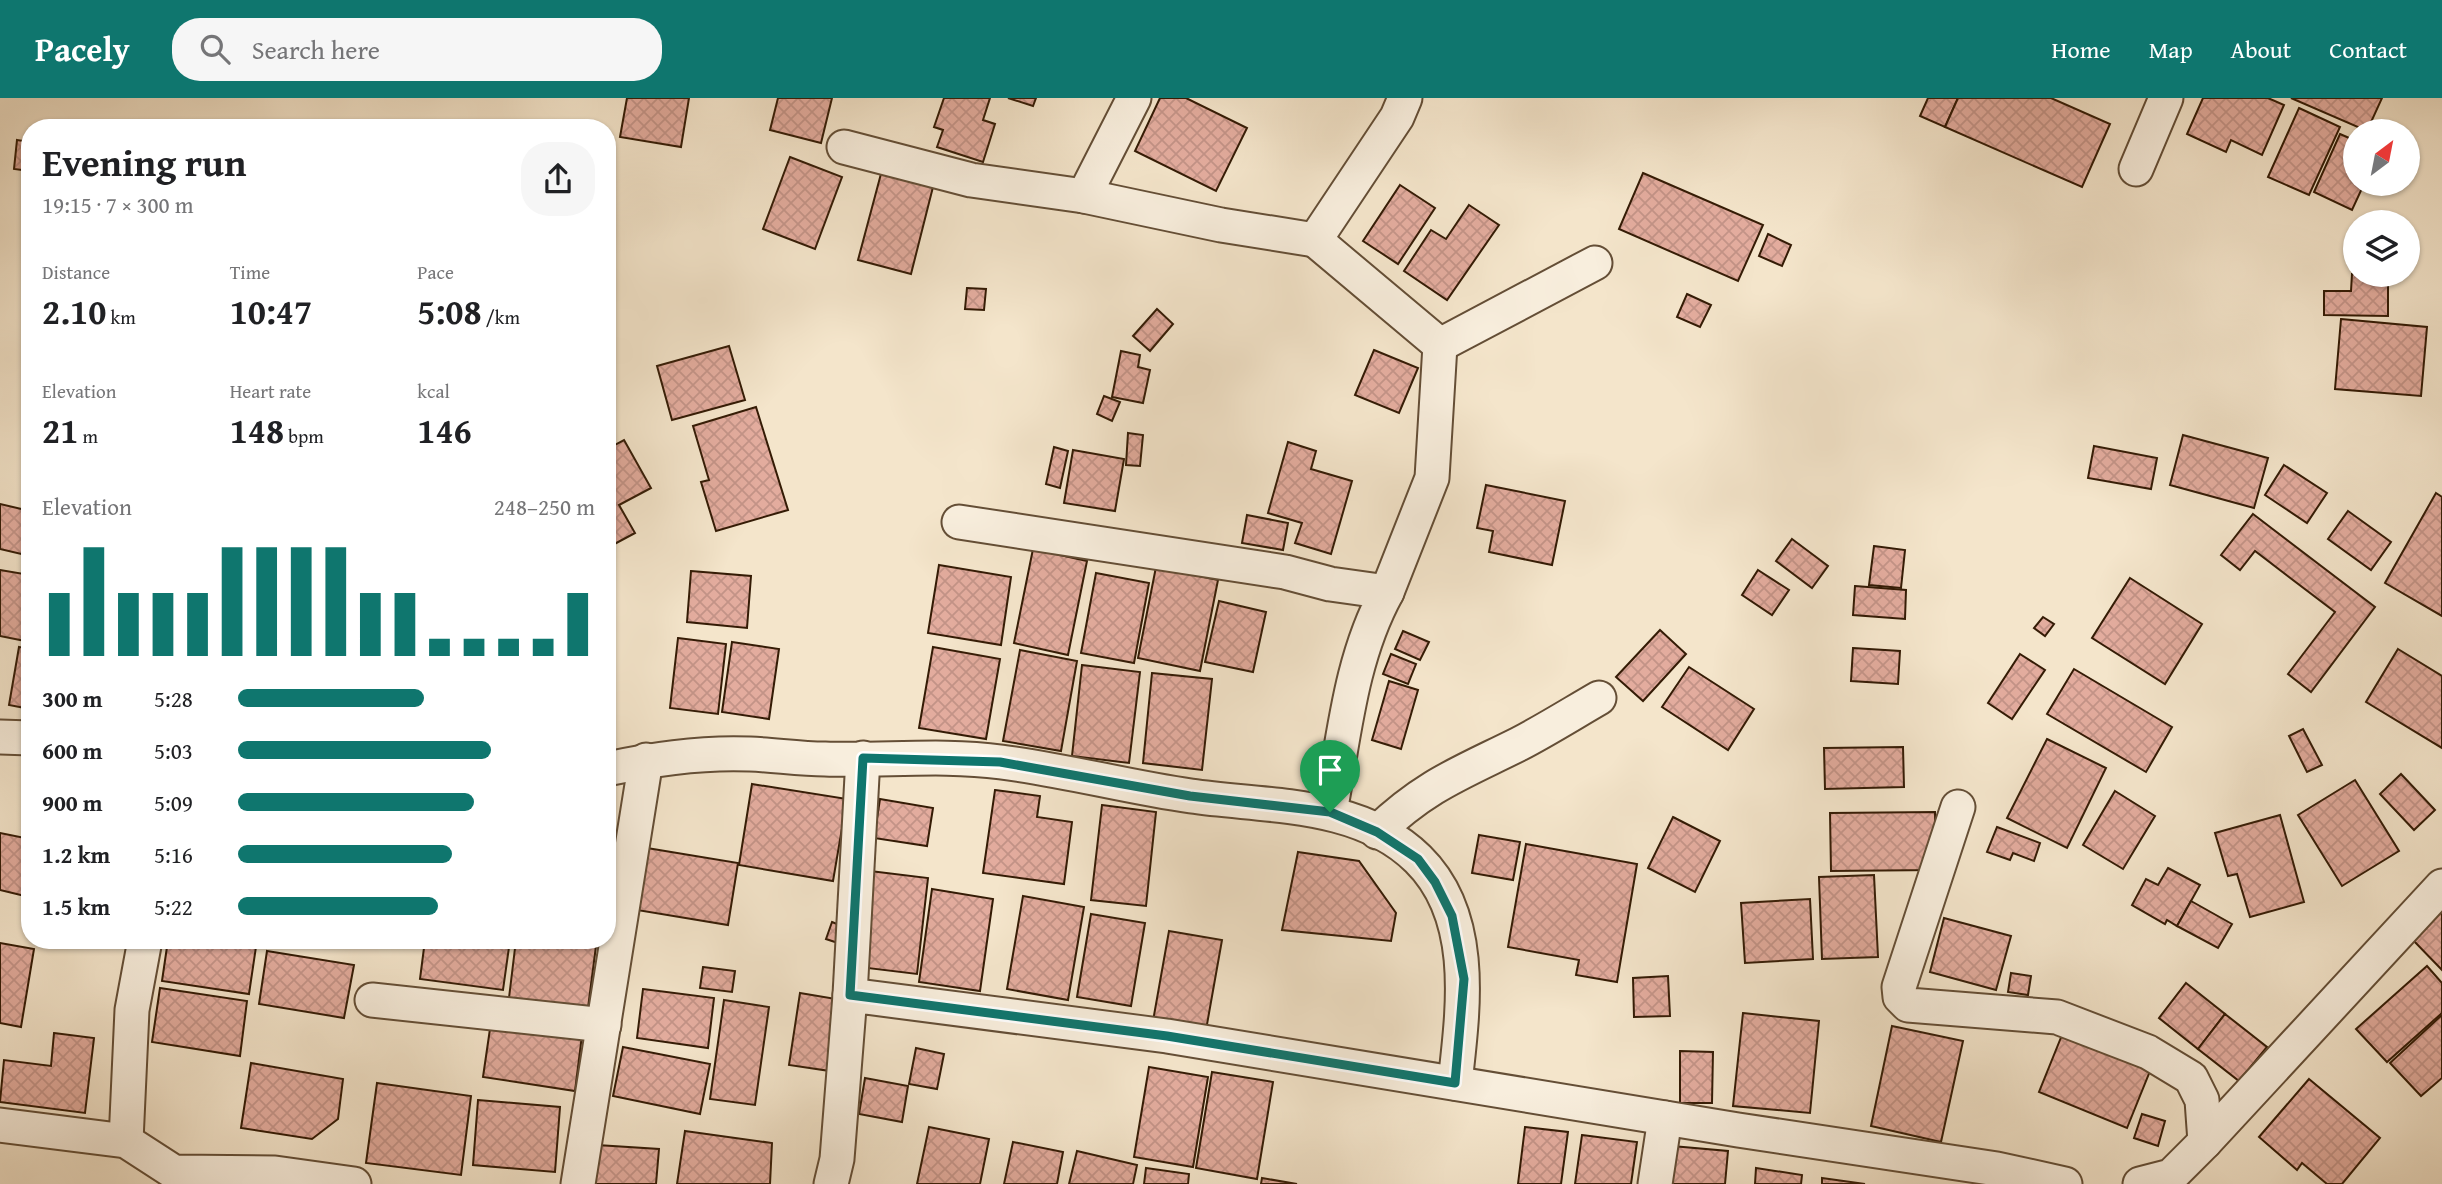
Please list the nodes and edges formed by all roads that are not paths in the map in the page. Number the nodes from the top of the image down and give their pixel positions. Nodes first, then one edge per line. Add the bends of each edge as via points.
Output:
1 (1134, 98) edge
2 (1405, 98) edge
3 (2166, 98) edge
4 (844, 147) dead end
5 (2136, 169) dead end
6 (1084, 196) junction
7 (1315, 240) junction
8 (1595, 263) dead end
9 (1440, 345) junction
10 (960, 522) dead end
11 (1387, 592) junction
12 (1600, 698) dead end
13 (0, 737) edge
14 (21, 738) edge
15 (863, 758) junction
16 (646, 760) junction
17 (616, 767) edge
18 (1958, 807) dead end
19 (1330, 812) junction
20 (1377, 832) junction
21 (2442, 886) edge
22 (143, 949) edge
23 (850, 995) junction
24 (372, 1000) dead end
25 (604, 1025) junction
26 (1455, 1083) junction
27 (1665, 1118) junction
28 (0, 1125) edge
29 (126, 1141) junction
30 (2206, 1142) junction
31 (173, 1178) edge
32 (354, 1184) edge
33 (579, 1184) edge
34 (831, 1184) edge
35 (1656, 1184) edge
36 (2065, 1184) edge
37 (2140, 1184) edge

1 - 6 street
2 - 7 street
3 - 5 street
4 - 6 street via 971,180
6 - 7 street
7 - 9 street
8 - 9 street
9 - 11 street via 1432,478
10 - 11 street
11 - 19 street via 1365,642 1352,690
12 - 20 street via 1453,774 1408,803
13 - 14 street
15 - 16 street via 748,754
15 - 19 street via 1000,762 1190,796
15 - 23 street
16 - 17 street
16 - 25 street
18 - 30 street via 1899,987 1900,998 1908,1005 2057,1017 2148,1052 2191,1078 2202,1100
19 - 20 street
20 - 26 street via 1418,859 1452,916 1464,979
21 - 30 street
22 - 29 street via 132,1010
23 - 26 street via 1167,1036
23 - 34 street
24 - 25 street
25 - 33 street
26 - 27 street
27 - 35 street
27 - 36 street via 1997,1169
28 - 29 street
29 - 31 street
30 - 37 street via 2171,1176
31 - 32 street via 275,1173

